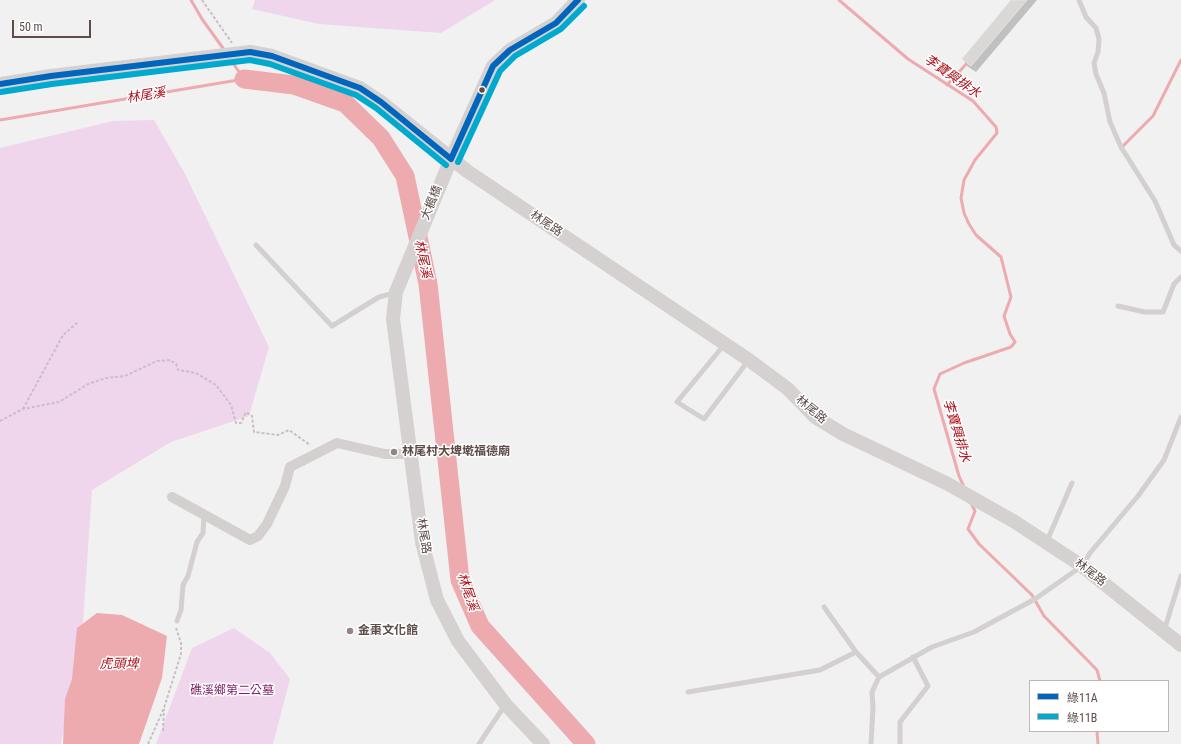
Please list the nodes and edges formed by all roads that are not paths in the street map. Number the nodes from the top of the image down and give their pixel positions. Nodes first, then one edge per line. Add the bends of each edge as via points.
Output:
1 (578, 0) edge
2 (1079, 0) edge
3 (0, 84) edge
4 (451, 159) junction
5 (256, 245) dead end
6 (1181, 251) edge
7 (1181, 277) edge
8 (396, 292) junction
9 (1118, 306) dead end
10 (725, 344) junction
11 (749, 360) junction
12 (1181, 417) edge
13 (411, 454) junction
14 (1072, 483) dead end
15 (172, 497) dead end
16 (204, 516) junction
17 (1047, 542) junction
18 (1082, 566) junction
19 (1181, 576) edge
20 (824, 607) dead end
21 (177, 621) road end
22 (1164, 632) junction
23 (1181, 645) edge
24 (856, 652) junction
25 (914, 657) junction
26 (879, 677) junction
27 (688, 692) dead end
28 (506, 704) junction
29 (479, 744) edge
30 (543, 744) edge
31 (871, 744) edge
32 (900, 744) edge

1 - 4 street via 556,23 510,50 493,66
2 - 6 lane via 1086,17 1096,28 1099,39 1094,63 1110,122 1121,147 1155,201 1174,245
3 - 4 street, 林尾路 via 250,52 272,56 360,88
4 - 8 street, 大楓橋
4 - 10 street, 林尾路
5 - 8 lane via 332,326 379,297
7 - 9 lane via 1174,284 1163,312 1145,312
8 - 13 street, 林尾路 via 393,319
10 - 11 street, 林尾路
10 - 11 lane via 677,402 704,419
11 - 17 street, 林尾路 via 788,390 815,417 843,434 948,484
12 - 18 lane via 1164,460
13 - 16 street via 385,454 337,443 290,467 285,486 267,524 254,539 250,540
13 - 28 street, 林尾路 via 422,542 438,600 458,640
14 - 17 lane
15 - 16 street
16 - 21 lane via 203,533 197,542 183,585 181,610
17 - 18 street, 林尾路
18 - 22 street, 林尾路
18 - 25 lane via 1035,600 974,632 932,647
19 - 22 lane
20 - 24 lane
22 - 23 street, 林尾路
24 - 26 lane
24 - 27 lane via 820,670
25 - 26 lane
25 - 32 lane via 928,686 900,722
26 - 31 lane via 872,692
28 - 29 lane
28 - 30 street, 林尾路

